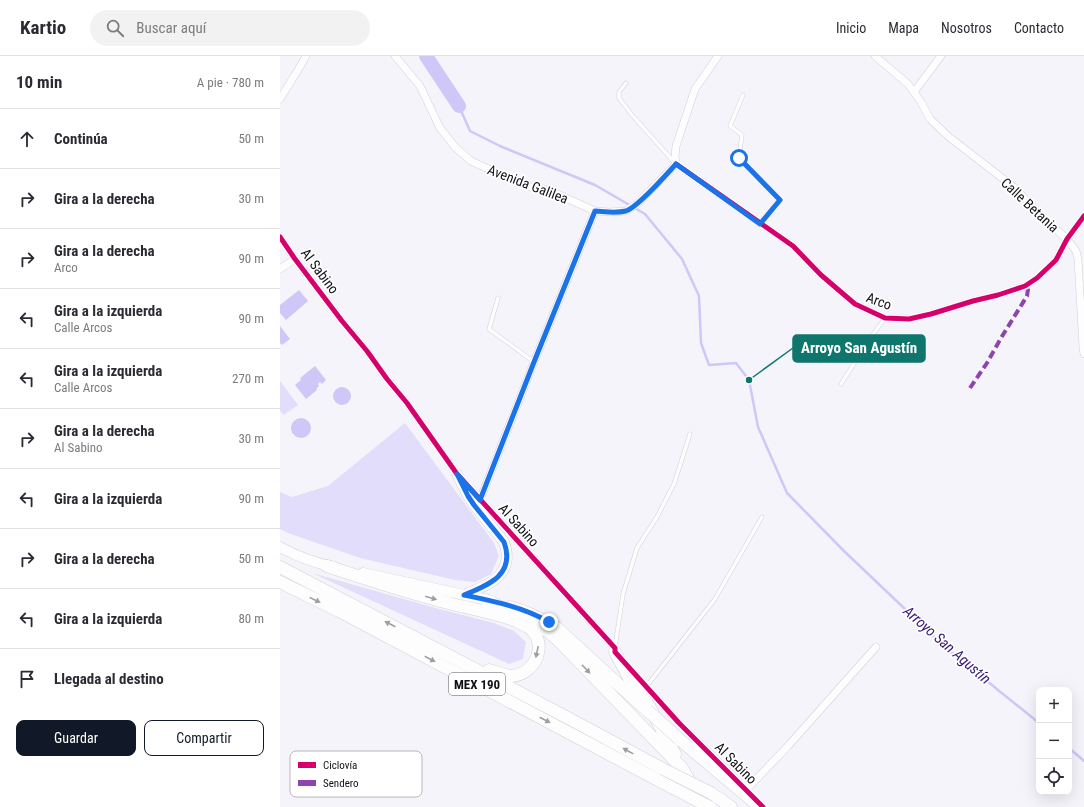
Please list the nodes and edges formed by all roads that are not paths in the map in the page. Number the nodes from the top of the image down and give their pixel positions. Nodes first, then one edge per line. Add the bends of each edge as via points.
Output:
1 (306, 56) edge
2 (395, 56) edge
3 (718, 56) edge
4 (876, 56) edge
5 (941, 56) edge
6 (626, 83) dead end
7 (914, 92) junction
8 (743, 95) dead end
9 (280, 99) edge
10 (676, 164) junction
11 (595, 211) junction
12 (1084, 216) edge
13 (760, 224) junction
14 (280, 237) edge
15 (1067, 239) junction
16 (295, 259) junction
17 (280, 269) edge
18 (498, 298) dead end
19 (885, 318) junction
20 (1084, 354) edge
21 (534, 362) junction
22 (841, 384) dead end
23 (690, 434) dead end
24 (457, 474) junction
25 (480, 500) junction
26 (762, 517) dead end
27 (280, 547) edge
28 (327, 566) junction
29 (280, 567) edge
30 (280, 582) edge
31 (464, 595) junction
32 (486, 600) junction
33 (555, 626) joint
34 (876, 647) dead end
35 (615, 650) junction
36 (455, 658) junction
37 (646, 687) junction
38 (682, 768) junction
39 (746, 790) junction
40 (704, 807) edge
41 (710, 807) edge
42 (731, 807) edge
43 (760, 807) edge
44 (764, 807) edge

1 - 9 street
2 - 11 street, Avenida Galilea via 420,86 440,128 454,148 471,160 519,183 548,190
3 - 10 street via 695,89 676,146
4 - 7 street, Calle Betania
5 - 7 street
6 - 10 lane via 619,92 619,98
7 - 15 street, Calle Betania via 930,119 949,138 1015,188
8 - 13 lane via 730,126 742,135 739,158 780,200
10 - 11 street via 637,204 626,210
10 - 13 street, Arco
11 - 21 street
12 - 15 street, Arco
13 - 19 street, Arco via 793,246 821,275 855,304
14 - 16 street, Al Sabino
15 - 19 street, Arco via 1056,260 1025,286 931,314 909,319
15 - 20 street, Calle Betania via 1076,251 1078,259
16 - 17 street
16 - 24 street, Al Sabino via 407,404
18 - 21 lane via 489,329
19 - 22 lane
21 - 25 street
23 - 35 lane via 674,484 658,517 637,548 623,594
24 - 25 street, Al Sabino
24 - 31 main road via 474,505 504,542 507,556 506,564 497,578
25 - 35 street, Al Sabino
26 - 37 lane via 715,599
27 - 28 main road
28 - 31 main road
28 -> 36 highway via 386,585 498,615 528,627 539,642 539,651 532,666 512,676 499,674
36 -> 29 highway, MEX 190
30 -> 41 highway, MEX 190, bridge
31 - 32 main road
32 - 33 main road via 528,612
32 -> 38 highway via 531,620 554,636
33 - 43 highway, bridge via 679,739
34 - 39 street
35 - 37 street, Al Sabino
35 - 38 highway
42 -> 36 highway, MEX 190, bridge via 711,793
37 - 39 street, Al Sabino
38 - 40 highway
39 - 44 street, Al Sabino

